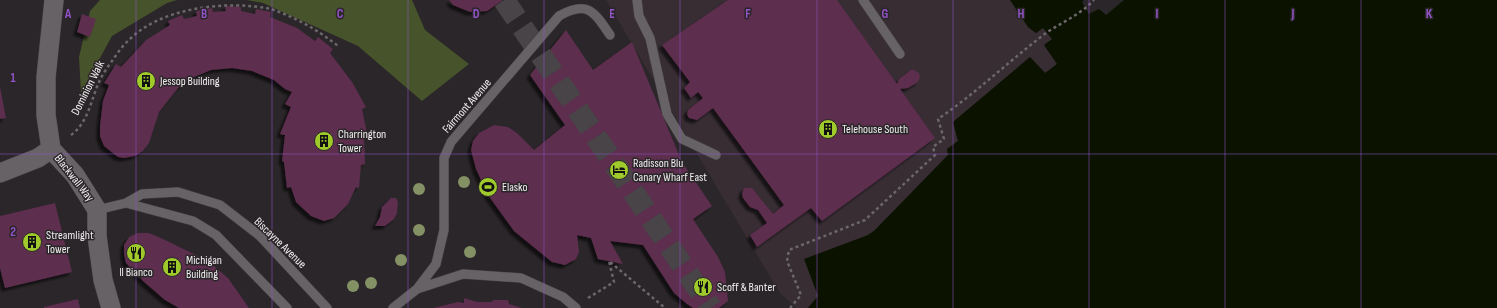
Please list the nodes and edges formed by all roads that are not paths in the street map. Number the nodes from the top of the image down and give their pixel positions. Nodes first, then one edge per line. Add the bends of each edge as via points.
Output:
1 (54, 0) edge
2 (637, 0) edge
3 (863, 0) edge
4 (610, 35) dead end
5 (900, 54) dead end
6 (51, 149) junction
7 (716, 155) dead end
8 (0, 173) edge
9 (126, 203) junction
10 (97, 210) junction
11 (417, 289) junction
12 (111, 308) edge
13 (287, 308) edge
14 (327, 308) edge
15 (393, 308) edge
16 (575, 308) edge

1 - 6 street, Blackwall Way via 46,77 46,115
2 - 7 lane via 639,16 650,38 667,114 682,139
3 - 5 lane
4 - 11 lane, Fairmont Avenue via 595,12 581,4 569,8 559,16 451,142 444,158 443,237 436,264
6 - 8 street via 31,161
6 - 10 street, Blackwall Way via 75,175
9 - 10 lane
9 - 13 lane via 193,221 216,235
9 - 14 lane, Biscayne Avenue via 142,194 178,192 220,205 260,236
10 - 12 street, Blackwall Way via 103,280
11 - 15 lane, Fairmont Avenue
11 - 16 lane via 463,274 521,278 563,297

